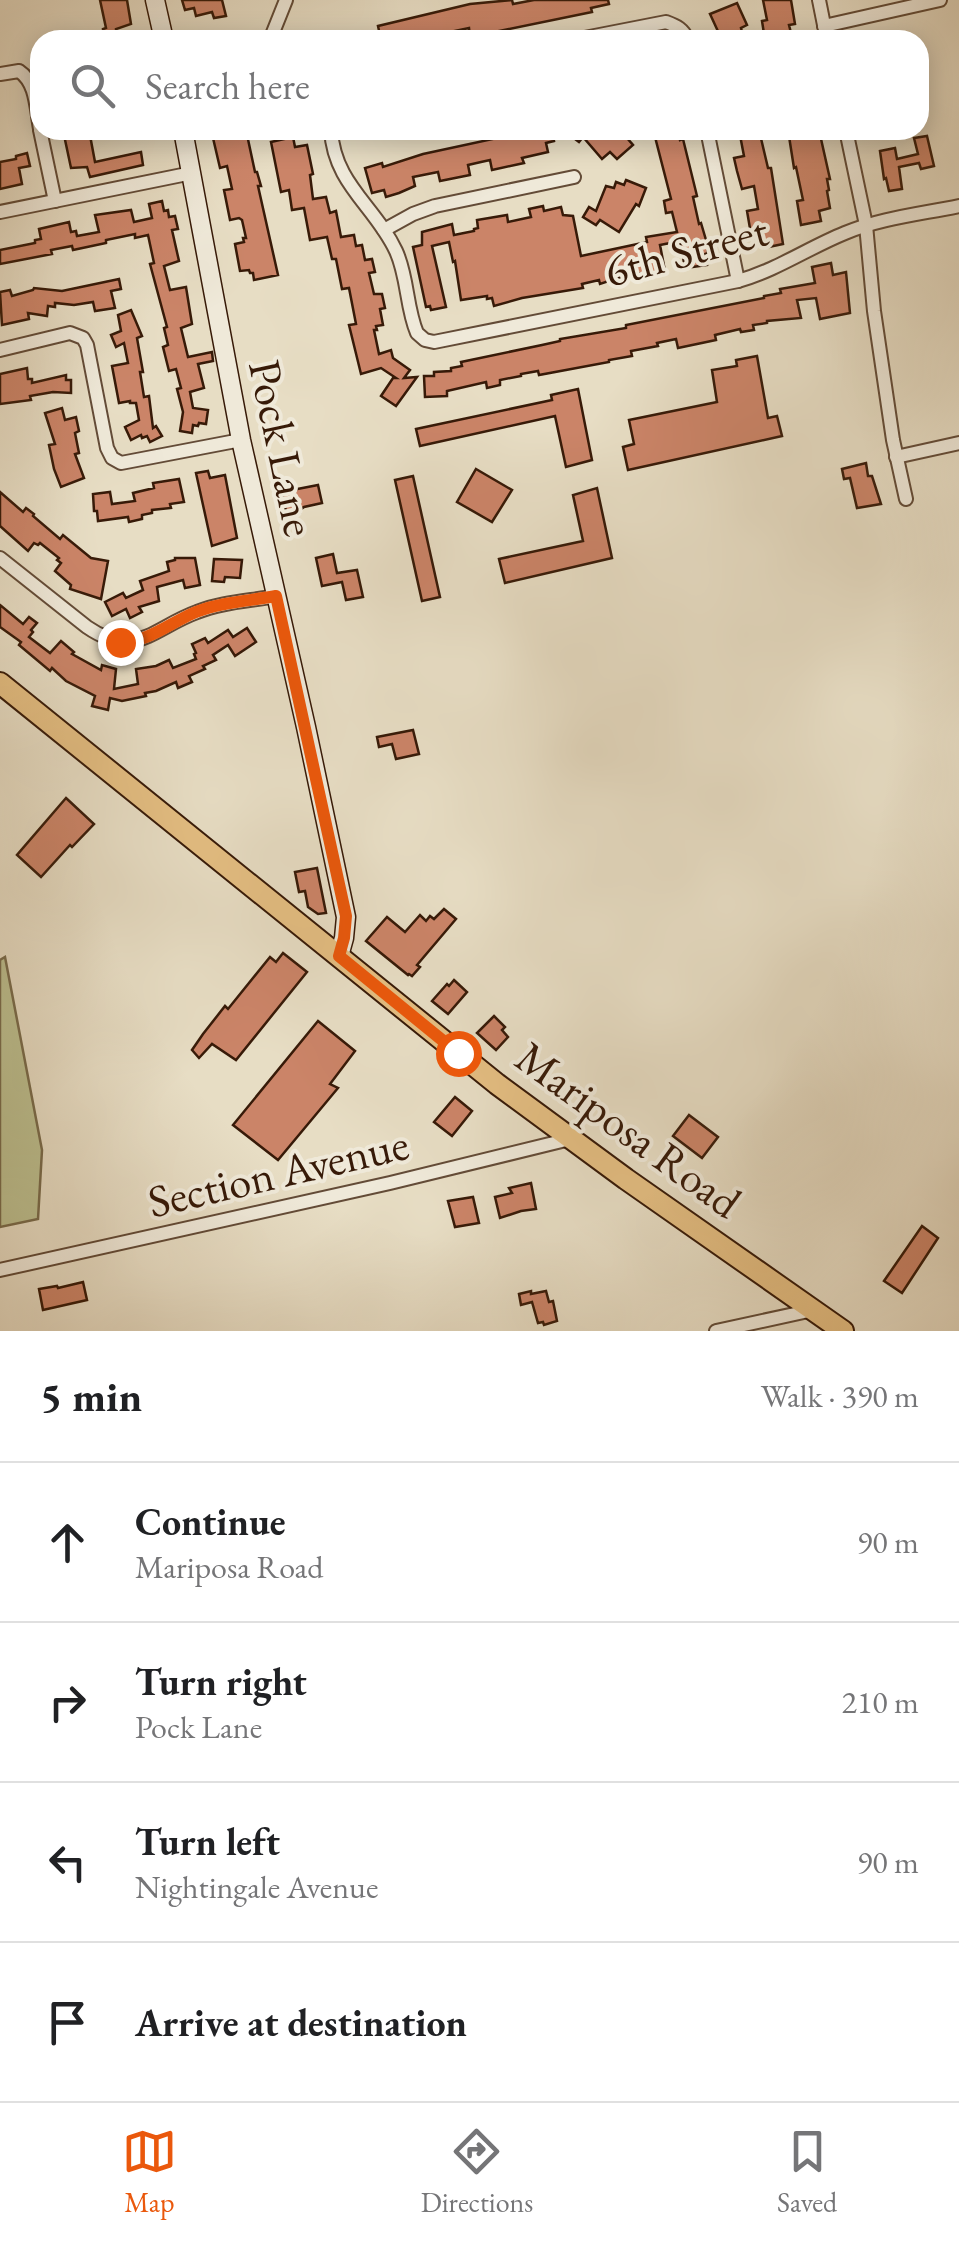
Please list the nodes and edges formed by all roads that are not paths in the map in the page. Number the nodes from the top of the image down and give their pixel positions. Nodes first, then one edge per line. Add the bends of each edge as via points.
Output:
1 (155, 0) edge
2 (286, 0) edge
3 (818, 0) edge
4 (940, 0) edge
5 (162, 30) edge
6 (274, 30) edge
7 (621, 30) edge
8 (682, 30) edge
9 (824, 30) edge
10 (835, 30) edge
11 (0, 74) edge
12 (30, 82) edge
13 (42, 140) edge
14 (185, 140) edge
15 (333, 140) edge
16 (709, 140) edge
17 (848, 140) edge
18 (192, 174) junction
19 (574, 177) dead end
20 (55, 200) junction
21 (959, 206) edge
22 (0, 212) edge
23 (866, 226) junction
24 (384, 230) junction
25 (738, 281) junction
26 (0, 350) edge
27 (241, 440) junction
28 (959, 443) edge
29 (896, 457) junction
30 (906, 498) dead end
31 (0, 558) edge
32 (276, 596) junction
33 (0, 683) edge
34 (339, 956) junction
35 (570, 1139) junction
36 (0, 1270) edge
37 (813, 1310) junction
38 (716, 1331) edge
39 (843, 1331) edge

1 - 5 street
2 - 6 street
3 - 9 street
4 - 10 street
7 - 8 street via 666,22
11 - 12 street via 18,71
13 - 20 street
14 - 18 street, Pock Lane
15 - 24 street via 345,178
16 - 25 street
17 - 23 street
18 - 20 street
18 - 27 street, Pock Lane
19 - 24 street via 435,206
20 - 22 street
21 - 23 street, 6th Street
23 - 25 street, 6th Street
23 - 29 street
24 - 25 street, 6th Street via 403,270 414,325 425,340 444,342
26 - 27 street via 70,333 83,338 107,448 121,463
27 - 32 street, Pock Lane
28 - 29 street
29 - 30 street
31 - 32 street via 87,627 120,642 148,638 220,605
32 - 34 street, Pock Lane via 346,916
33 - 34 main road, Mariposa Road
34 - 35 main road, Mariposa Road
35 - 36 street, Section Avenue
35 - 37 main road, Mariposa Road
37 - 38 street
37 - 39 main road, Mariposa Road

